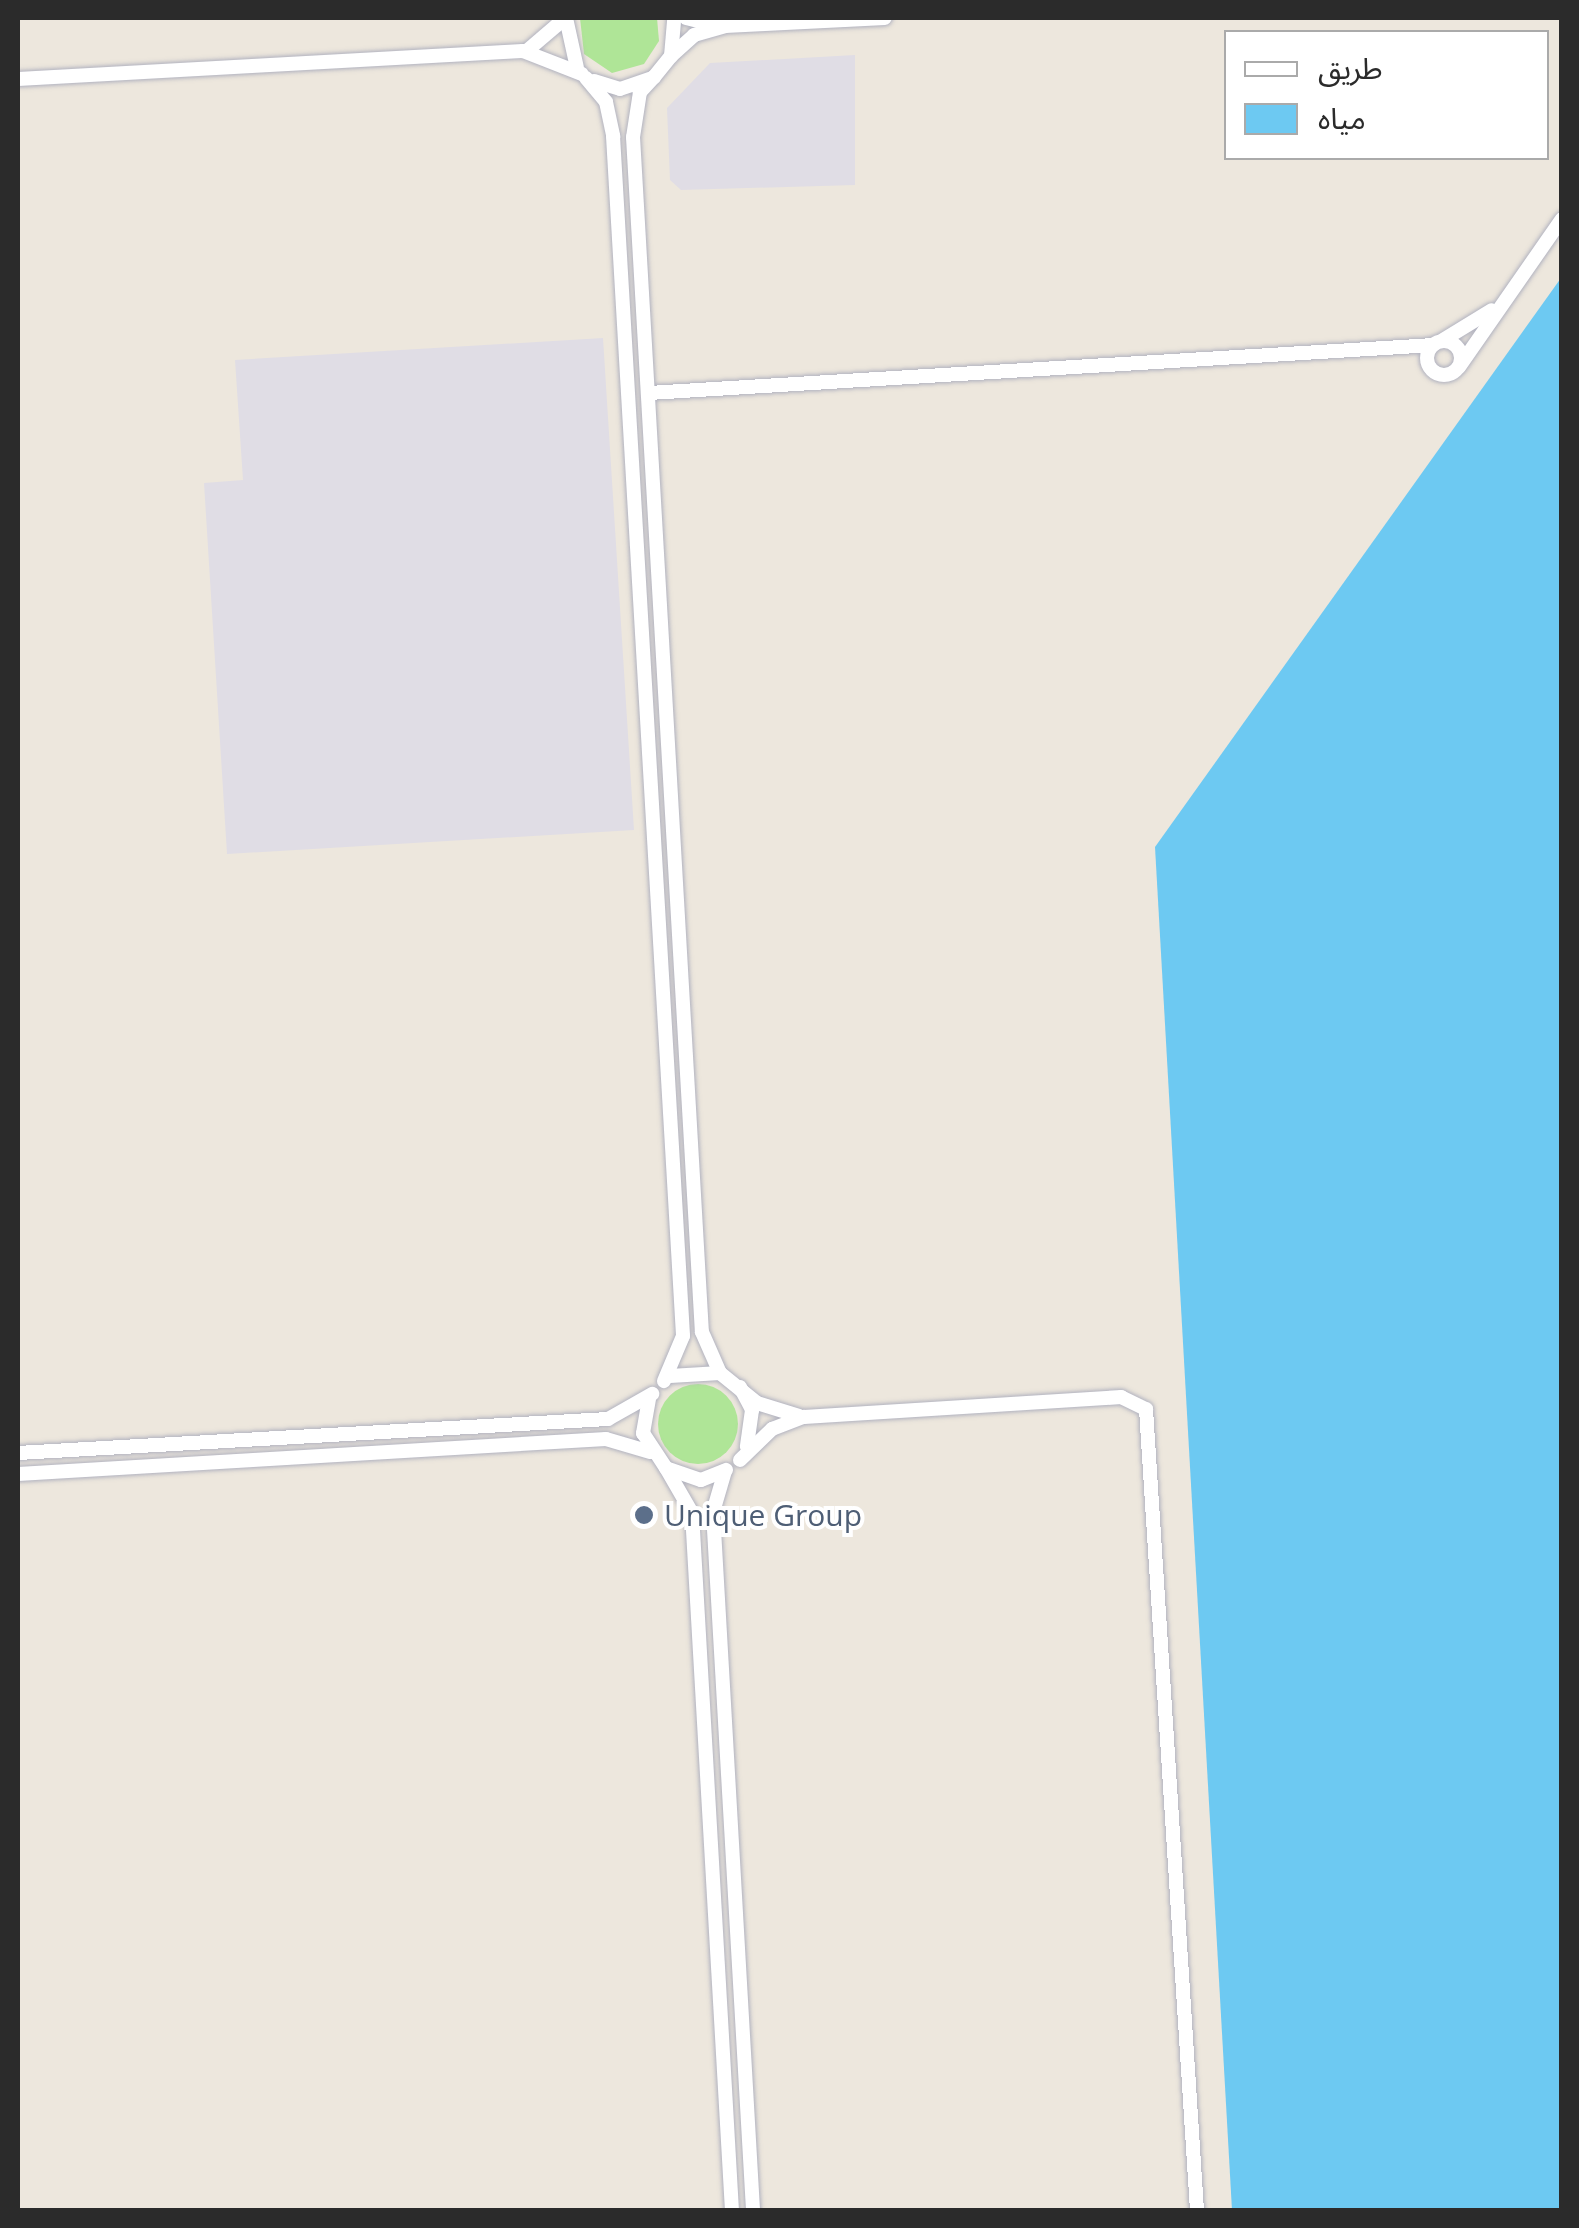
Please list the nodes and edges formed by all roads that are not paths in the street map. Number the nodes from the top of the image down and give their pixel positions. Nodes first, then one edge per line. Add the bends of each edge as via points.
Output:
1 (565, 18) edge
2 (674, 18) edge
3 (686, 18) edge
4 (884, 18) edge
5 (725, 26) junction
6 (523, 51) junction
7 (671, 56) junction
8 (584, 76) junction
9 (654, 77) junction
10 (18, 79) edge
11 (1562, 219) edge
12 (1504, 299) junction
13 (1436, 343) junction
14 (1398, 349) junction
15 (1428, 366) junction
16 (1459, 367) junction
17 (649, 393) junction
18 (720, 1372) junction
19 (664, 1381) junction
20 (740, 1388) junction
21 (652, 1394) junction
22 (804, 1417) junction
23 (650, 1452) junction
24 (18, 1453) edge
25 (740, 1460) junction
26 (666, 1468) junction
27 (725, 1471) junction
28 (18, 1474) edge
29 (732, 2210) edge
30 (753, 2210) edge
31 (1197, 2210) edge

1 - 6 street via 551,39
1 - 8 street via 565,46
2 - 7 street
3 - 5 street
4 - 5 street
5 - 7 street via 694,35
6 - 8 street
6 - 10 street
7 - 9 street
8 - 9 street via 620,89
8 - 19 street via 606,102 614,136 683,1336
9 - 17 street via 633,118
11 - 12 street
12 - 13 street
12 - 16 street
13 - 14 street
13 - 15 street
13 - 16 street via 1460,350
14 - 15 street
14 - 17 street
15 - 16 street via 1444,376
17 - 18 street via 702,1332
18 - 19 street via 696,1368
18 - 20 street
19 - 21 street
20 - 22 street
20 - 25 street via 752,1435
21 - 23 street via 643,1412
21 - 24 street via 608,1419
22 - 25 street via 772,1428
22 - 31 street via 1121,1396 1150,1416
23 - 26 street
23 - 28 street via 606,1439
25 - 27 street
26 - 27 street via 700,1480
26 - 29 street via 692,1513
27 - 30 street via 713,1512

